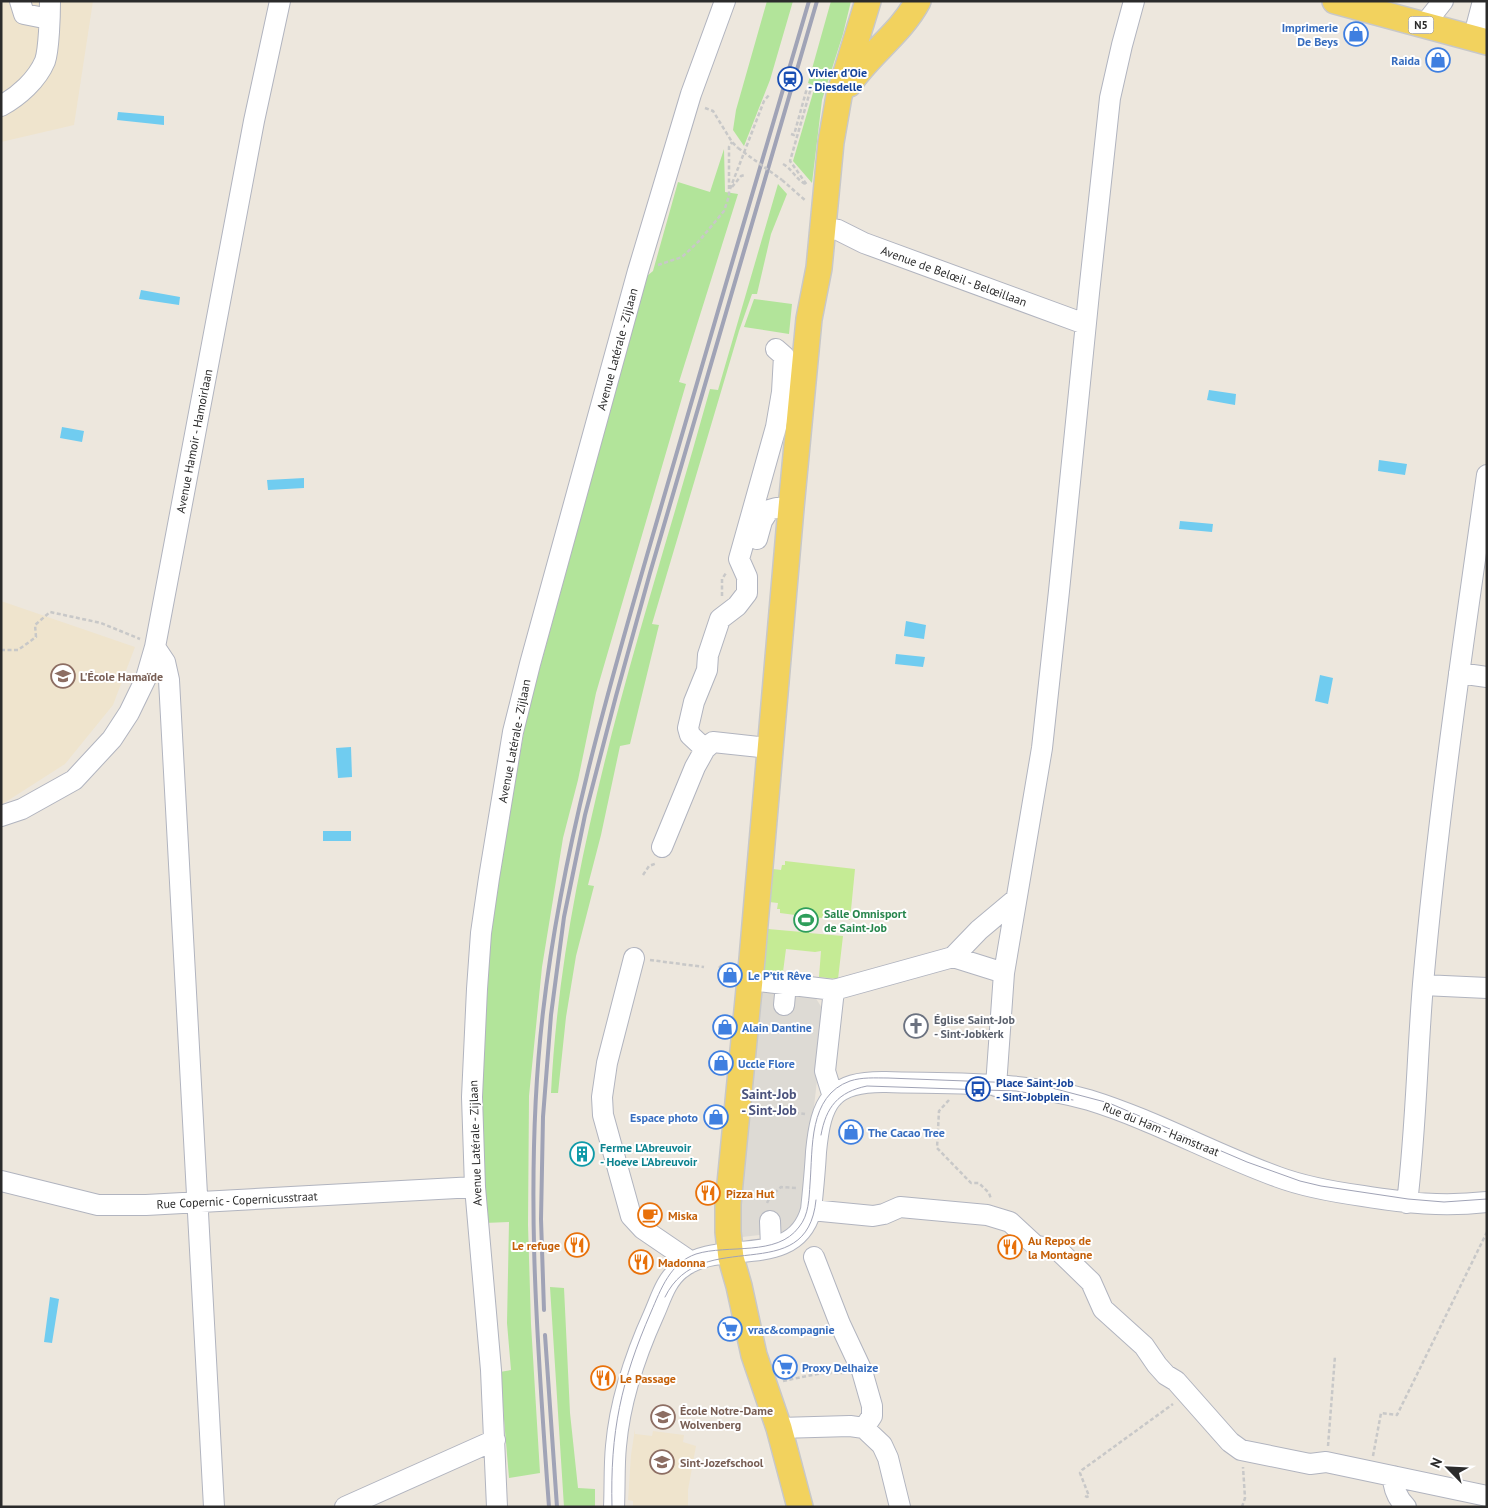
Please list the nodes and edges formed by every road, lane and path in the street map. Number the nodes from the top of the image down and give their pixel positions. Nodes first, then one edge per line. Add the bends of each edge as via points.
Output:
1 (20, 1) edge
2 (280, 1) edge
3 (725, 1) edge
4 (868, 1) edge
5 (918, 1) edge
6 (1134, 1) edge
7 (1335, 1) edge
8 (1443, 1) edge
9 (1480, 2) edge
10 (50, 10) edge
11 (1424, 26) junction
12 (859, 31) junction
13 (1480, 40) edge
14 (883, 43) junction
15 (769, 95) dead end
16 (1, 106) edge
17 (698, 106) dead end
18 (836, 111) junction
19 (791, 134) dead end
20 (732, 142) junction
21 (782, 164) dead end
22 (745, 175) dead end
23 (807, 186) junction
24 (730, 190) junction
25 (809, 192) dead end
26 (809, 198) dead end
27 (824, 228) junction
28 (638, 271) junction
29 (1086, 324) junction
30 (776, 349) dead end
31 (1487, 475) edge
32 (790, 508) junction
33 (744, 552) junction
34 (720, 619) junction
35 (155, 647) junction
36 (1, 650) edge
37 (1459, 673) junction
38 (1487, 677) edge
39 (769, 748) junction
40 (705, 749) junction
41 (1, 816) edge
42 (662, 847) dead end
43 (1016, 898) junction
44 (953, 957) junction
45 (634, 958) joint
46 (704, 967) dead end
47 (1004, 972) junction
48 (750, 980) junction
49 (786, 984) junction
50 (1423, 985) junction
51 (1487, 988) edge
52 (834, 990) junction
53 (784, 1005) dead end
54 (996, 1086) junction
55 (949, 1093) dead end
56 (834, 1097) junction
57 (752, 1102) dead end
58 (812, 1115) dead end
59 (1, 1181) edge
60 (476, 1187) junction
61 (800, 1189) dead end
62 (770, 1197) junction
63 (762, 1198) dead end
64 (196, 1202) junction
65 (1487, 1202) edge
66 (1407, 1203) junction
67 (811, 1210) junction
68 (768, 1213) joint
69 (998, 1217) junction
70 (1487, 1232) edge
71 (771, 1247) junction
72 (730, 1254) junction
73 (814, 1257) dead end
74 (688, 1264) junction
75 (1335, 1356) dead end
76 (861, 1368) junction
77 (782, 1381) dead end
78 (1187, 1393) junction
79 (779, 1428) junction
80 (864, 1428) junction
81 (495, 1440) junction
82 (1241, 1450) junction
83 (1326, 1462) junction
84 (1370, 1471) junction
85 (1393, 1476) junction
86 (1085, 1496) dead end
87 (1487, 1496) edge
88 (214, 1507) edge
89 (345, 1507) edge
90 (497, 1507) edge
91 (614, 1507) edge
92 (800, 1507) edge
93 (900, 1507) edge
94 (1242, 1507) edge
95 (1406, 1507) edge

1 - 10 street via 24,14
2 - 35 street, Avenue Hamoir - Hamoirlaan via 254,121
3 - 28 street, Avenue Latérale - Zijlaan via 691,94
4 - 12 main road
5 - 14 main road via 908,18
6 - 29 street via 1110,98
7 - 11 main road, N5
8 - 11 street
9 - 13 street
10 - 16 street via 45,59 34,79
11 - 13 main road, N5
12 - 14 street via 874,44
12 - 18 main road
14 - 18 main road via 847,86
15 - 24 path
17 - 20 path via 713,111
18 - 27 main road
19 - 23 path via 794,136 807,88 811,88 790,161
20 - 24 path via 729,147
20 - 26 path, bridge via 808,203
21 - 23 path
22 - 24 path
23 - 25 path
24 - 28 path via 724,211 682,258
27 - 29 street, Avenue de Belœil - Belœillaan via 838,230 864,243
27 - 32 main road via 809,319
28 - 60 street, Avenue Latérale - Zijlaan via 513,732 488,878 479,961 472,1097
29 - 43 street via 1042,748
30 - 33 street via 784,356 782,392
31 - 37 street
32 - 33 street via 769,510 755,543
32 - 39 main road
33 - 34 path via 722,579
33 - 34 street via 747,593
34 - 40 street via 688,728 690,735
35 - 36 path via 100,624 50,612 35,625 36,637 18,650
35 - 41 street, Avenue Hamoir - Hamoirlaan via 146,678 112,740 74,780 22,809
35 - 64 street via 165,662 169,680
37 - 38 street
37 - 50 street
39 - 40 street via 713,742
39 - 48 main road
40 - 42 street
43 - 44 street
43 - 47 street
44 - 47 street
44 - 52 street
45 - 46 path
45 - 74 street via 607,1063 603,1115 631,1216 643,1229 687,1259
47 - 54 street
48 - 49 street
48 - 72 main road via 728,1204
49 - 52 street
49 - 53 street
50 - 51 street
50 - 66 street
52 - 56 street via 826,1071
54 - 56 street, Rue du Ham - Hamstraat via 868,1082 846,1088
54 - 66 street, Rue du Ham - Hamstraat via 1052,1091 1088,1100 1280,1178 1321,1189
55 - 69 path via 949,1100 939,1112 937,1148 971,1183 979,1183 989,1193
56 - 67 street via 820,1121
57 - 58 path via 759,1108
59 - 64 street, Rue Copernic - Copernicusstraat via 98,1205
60 - 64 street, Rue Copernic - Copernicusstraat
60 - 81 street, Avenue Latérale - Zijlaan
61 - 62 path via 781,1187
62 - 63 path
62 - 68 path
64 - 88 street
65 - 66 street, Rue du Ham - Hamstraat via 1451,1206
67 - 69 street via 874,1216 900,1207
67 - 71 street via 800,1233 785,1244
68 - 71 street
69 - 78 street via 1010,1222 1036,1246 1057,1249 1091,1282 1103,1309 1144,1346 1166,1375
70 - 84 path via 1397,1415 1381,1413
71 - 72 street
72 - 74 street via 708,1256
72 - 79 main road via 754,1355
73 - 76 street
74 - 91 street via 674,1275 663,1294 629,1380 616,1443
75 - 83 path
76 - 77 path
76 - 80 street via 872,1406 872,1416
78 - 82 street
78 - 86 path via 1082,1470 1080,1473 1089,1497
79 - 80 street
79 - 92 main road
80 - 93 street via 882,1445 888,1458
81 - 89 street
81 - 90 street, Avenue Latérale - Zijlaan
82 - 83 street via 1310,1464
82 - 94 path via 1245,1485
83 - 84 street
84 - 85 street
85 - 87 street
85 - 95 street via 1393,1486

